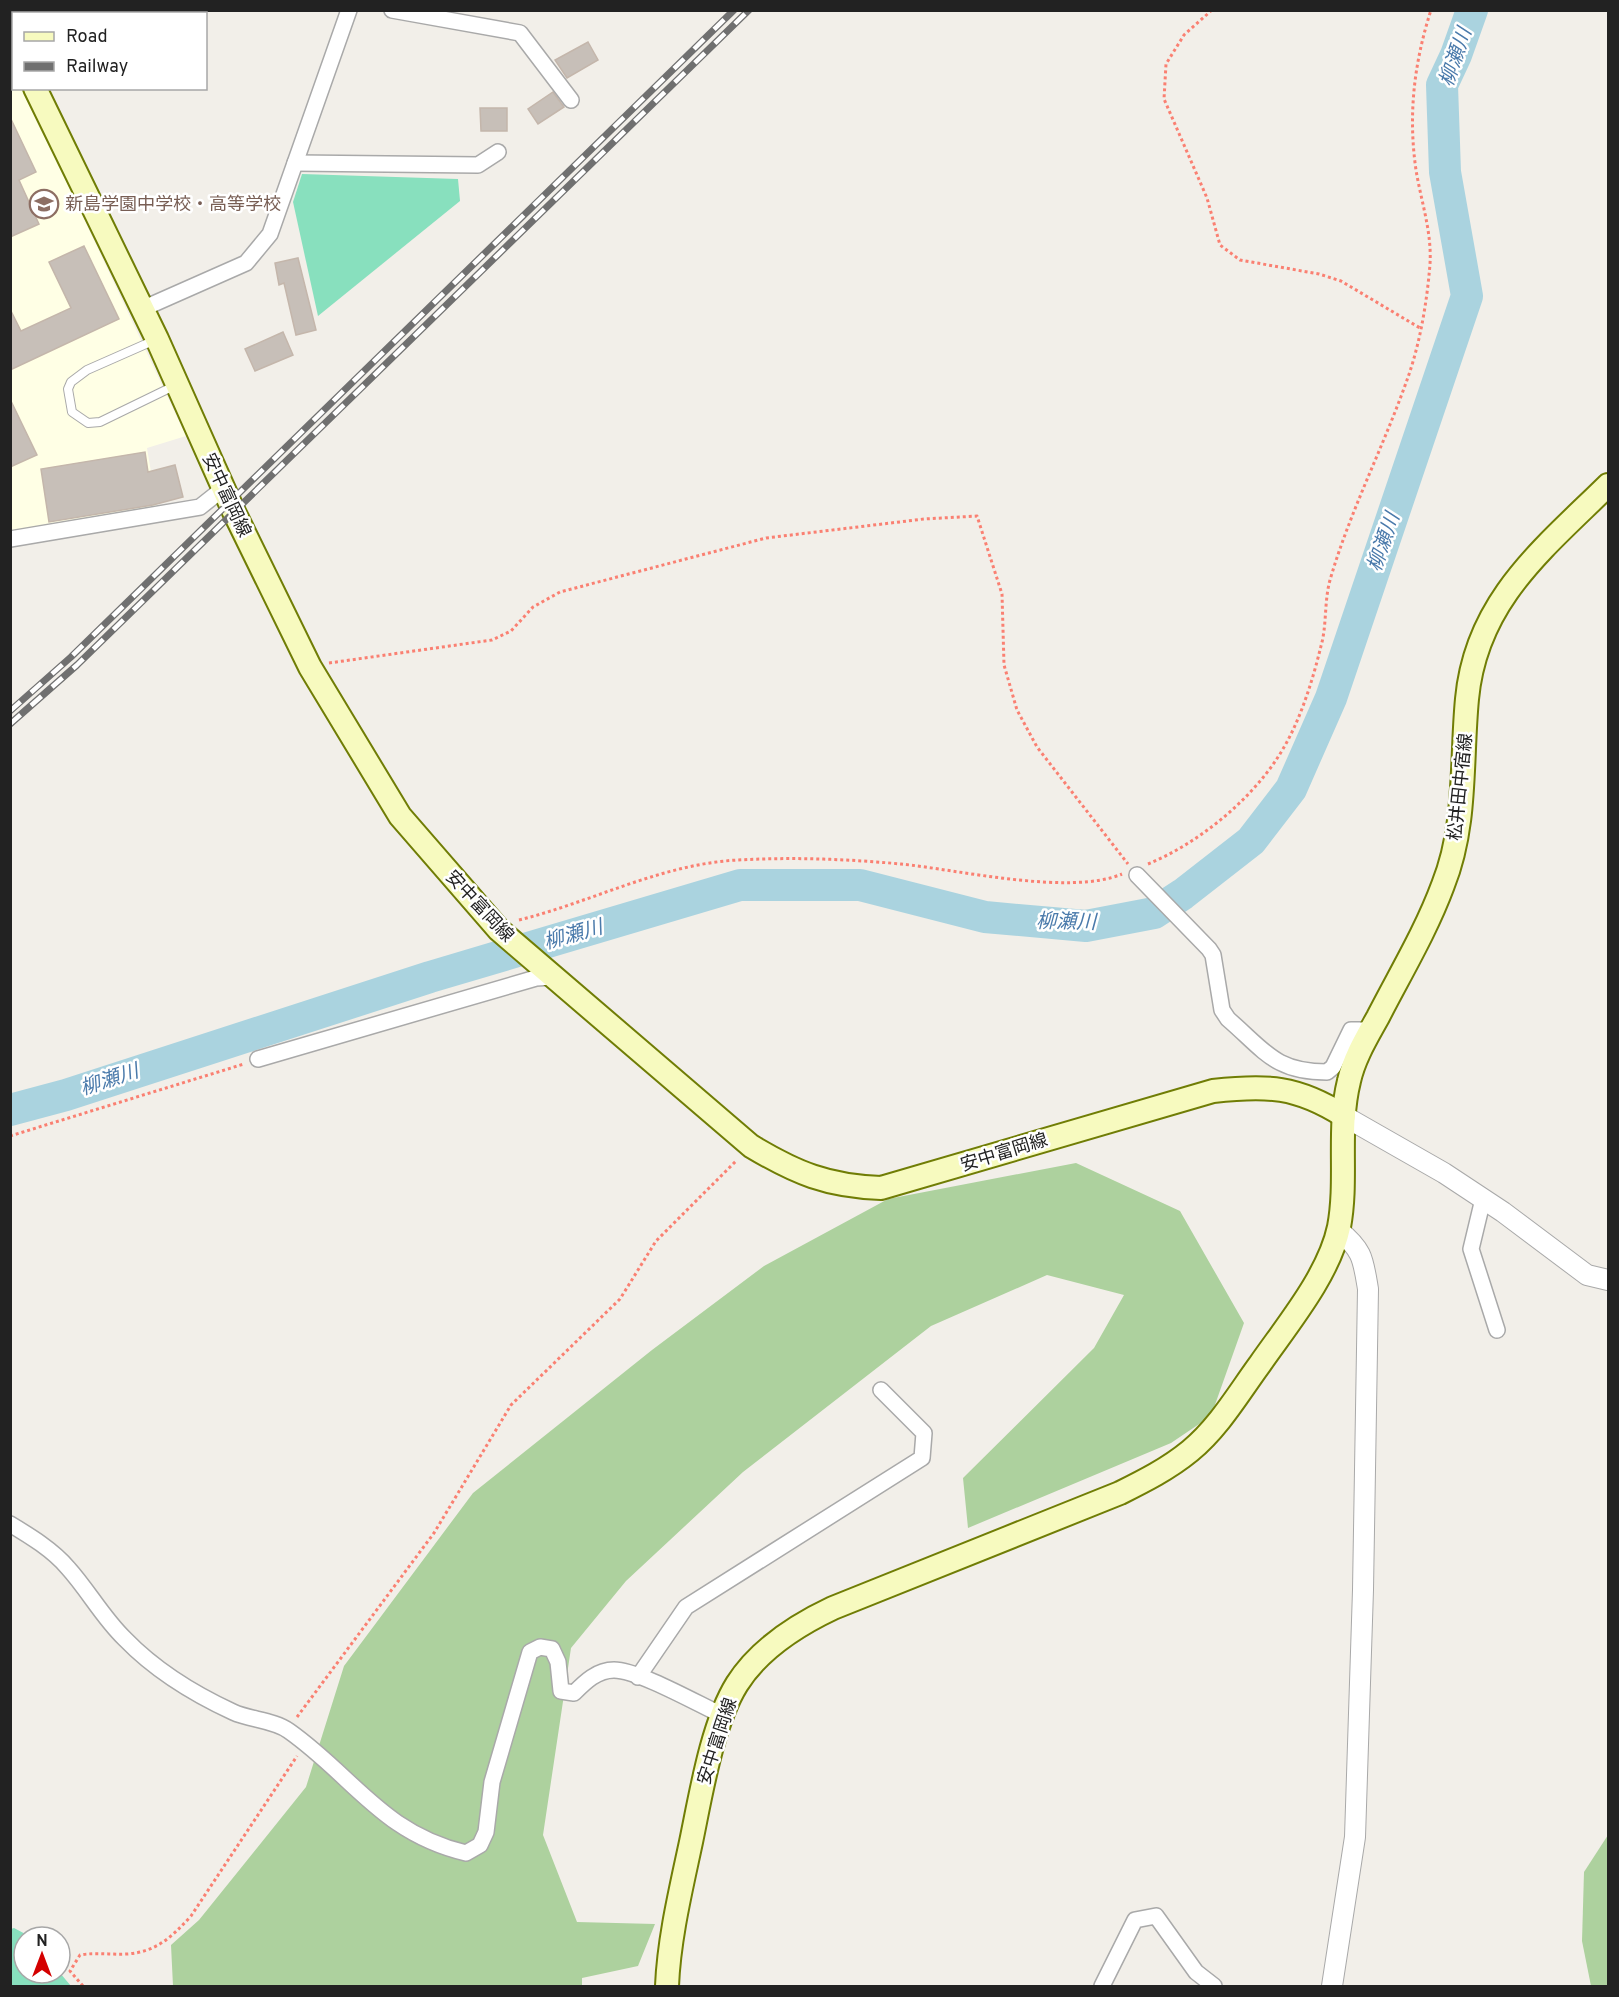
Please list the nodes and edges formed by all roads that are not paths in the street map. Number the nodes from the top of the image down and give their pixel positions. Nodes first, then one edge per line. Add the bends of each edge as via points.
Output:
1 (349, 10) edge
2 (392, 10) edge
3 (36, 90) edge
4 (571, 100) dead end
5 (498, 152) dead end
6 (295, 164) junction
7 (142, 309) junction
8 (156, 339) junction
9 (177, 385) junction
10 (1608, 485) edge
11 (224, 488) junction
12 (10, 539) edge
13 (1135, 873) road end
14 (550, 975) junction
15 (1371, 1030) junction
16 (258, 1059) road end
17 (1344, 1116) junction
18 (1483, 1199) junction
19 (1338, 1230) junction
20 (1608, 1280) edge
21 (1497, 1330) dead end
22 (881, 1390) dead end
23 (10, 1524) edge
24 (638, 1677) junction
25 (722, 1715) junction
26 (667, 1986) edge
27 (1102, 1986) edge
28 (1214, 1986) edge
29 (1332, 1986) edge

1 - 6 street
2 - 4 street via 520,33
3 - 7 main road, 安中富岡線
5 - 6 street via 478,165
6 - 7 street via 270,234 253,258
7 - 8 main road, 安中富岡線
8 - 9 main road, 安中富岡線
8 - 9 lane via 77,376 68,389 72,412 88,423 100,422
9 - 11 main road, 安中富岡線
10 - 15 main road, 松井田中宿線 via 1518,575 1498,602 1481,640 1467,699 1463,793 1452,859 1433,909
11 - 12 street via 200,507
11 - 14 main road, 安中富岡線 via 310,667 400,816 496,926
13 - 15 street via 1213,955 1222,1010 1228,1019 1277,1062 1302,1072 1328,1072 1351,1030
14 - 16 street
14 - 17 main road, 安中富岡線 via 751,1146 814,1179 847,1187 881,1188 1213,1091 1252,1086 1298,1092 1318,1099
15 - 17 main road, 松井田中宿線 via 1349,1081
17 - 18 street
17 - 19 main road, 安中富岡線 via 1343,1196
18 - 20 street via 1587,1275
18 - 21 street via 1471,1249
19 - 25 main road, 安中富岡線 via 1306,1298 1218,1422 1191,1450 1161,1472 1120,1493 813,1618 760,1656 738,1682
19 - 29 street via 1362,1254 1368,1289 1356,1837
22 - 24 street via 924,1433 922,1458 686,1607
23 - 24 street via 67,1566 124,1638 168,1676 234,1713 288,1729 382,1814 415,1836 466,1853 480,1845 486,1832 492,1782 530,1652 540,1647 552,1649 558,1662 561,1691 574,1693 590,1677 614,1670
24 - 25 street
25 - 26 main road, 安中富岡線 via 682,1886
27 - 28 street via 1135,1920 1156,1916 1197,1972

